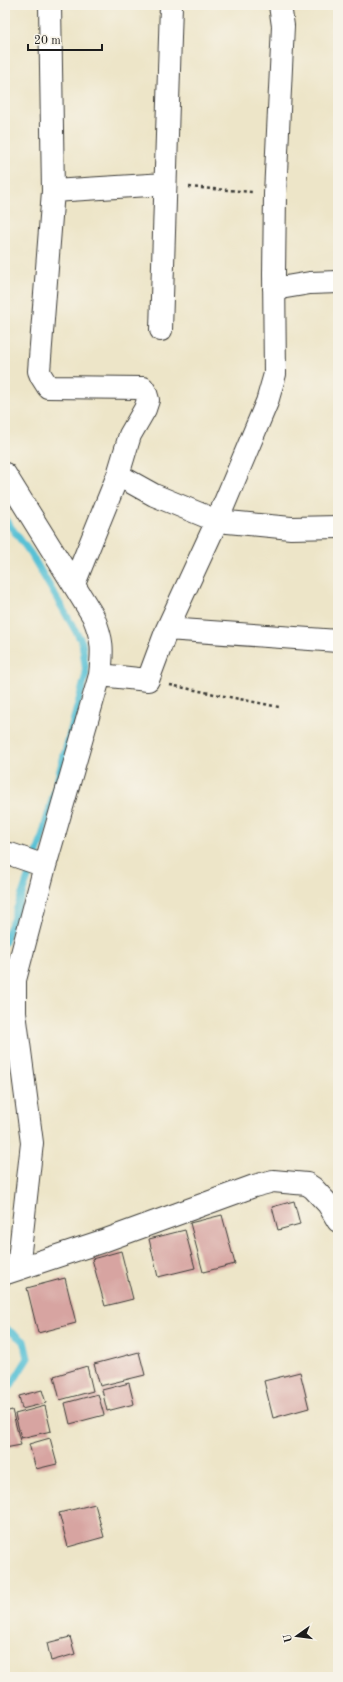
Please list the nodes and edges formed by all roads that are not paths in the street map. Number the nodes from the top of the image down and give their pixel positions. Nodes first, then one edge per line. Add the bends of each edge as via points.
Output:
1 (50, 5) edge
2 (171, 5) edge
3 (280, 5) edge
4 (165, 184) junction
5 (53, 191) junction
6 (338, 282) edge
7 (274, 289) junction
8 (161, 330) dead end
9 (5, 474) edge
10 (118, 475) junction
11 (217, 521) junction
12 (338, 527) edge
13 (74, 584) junction
14 (167, 629) junction
15 (338, 641) edge
16 (100, 675) junction
17 (7, 854) edge
18 (41, 865) junction
19 (338, 1221) edge
20 (11, 1271) edge

1 - 5 street
2 - 4 street
3 - 7 street via 283,26 275,194
4 - 5 street
4 - 8 street
5 - 10 street via 40,376 48,387 142,388 146,392 148,400 145,409 130,435
6 - 7 street via 310,283
7 - 11 street via 275,374 267,402
9 - 13 street
10 - 11 street via 154,495
10 - 13 street
11 - 12 street via 291,528
11 - 14 street
13 - 16 street via 93,616 101,636 103,653
14 - 15 street
14 - 16 street via 148,680
16 - 18 street
17 - 18 street
18 - 20 street via 15,980 15,1013 32,1143
19 - 20 street via 328,1204 307,1184 273,1181

